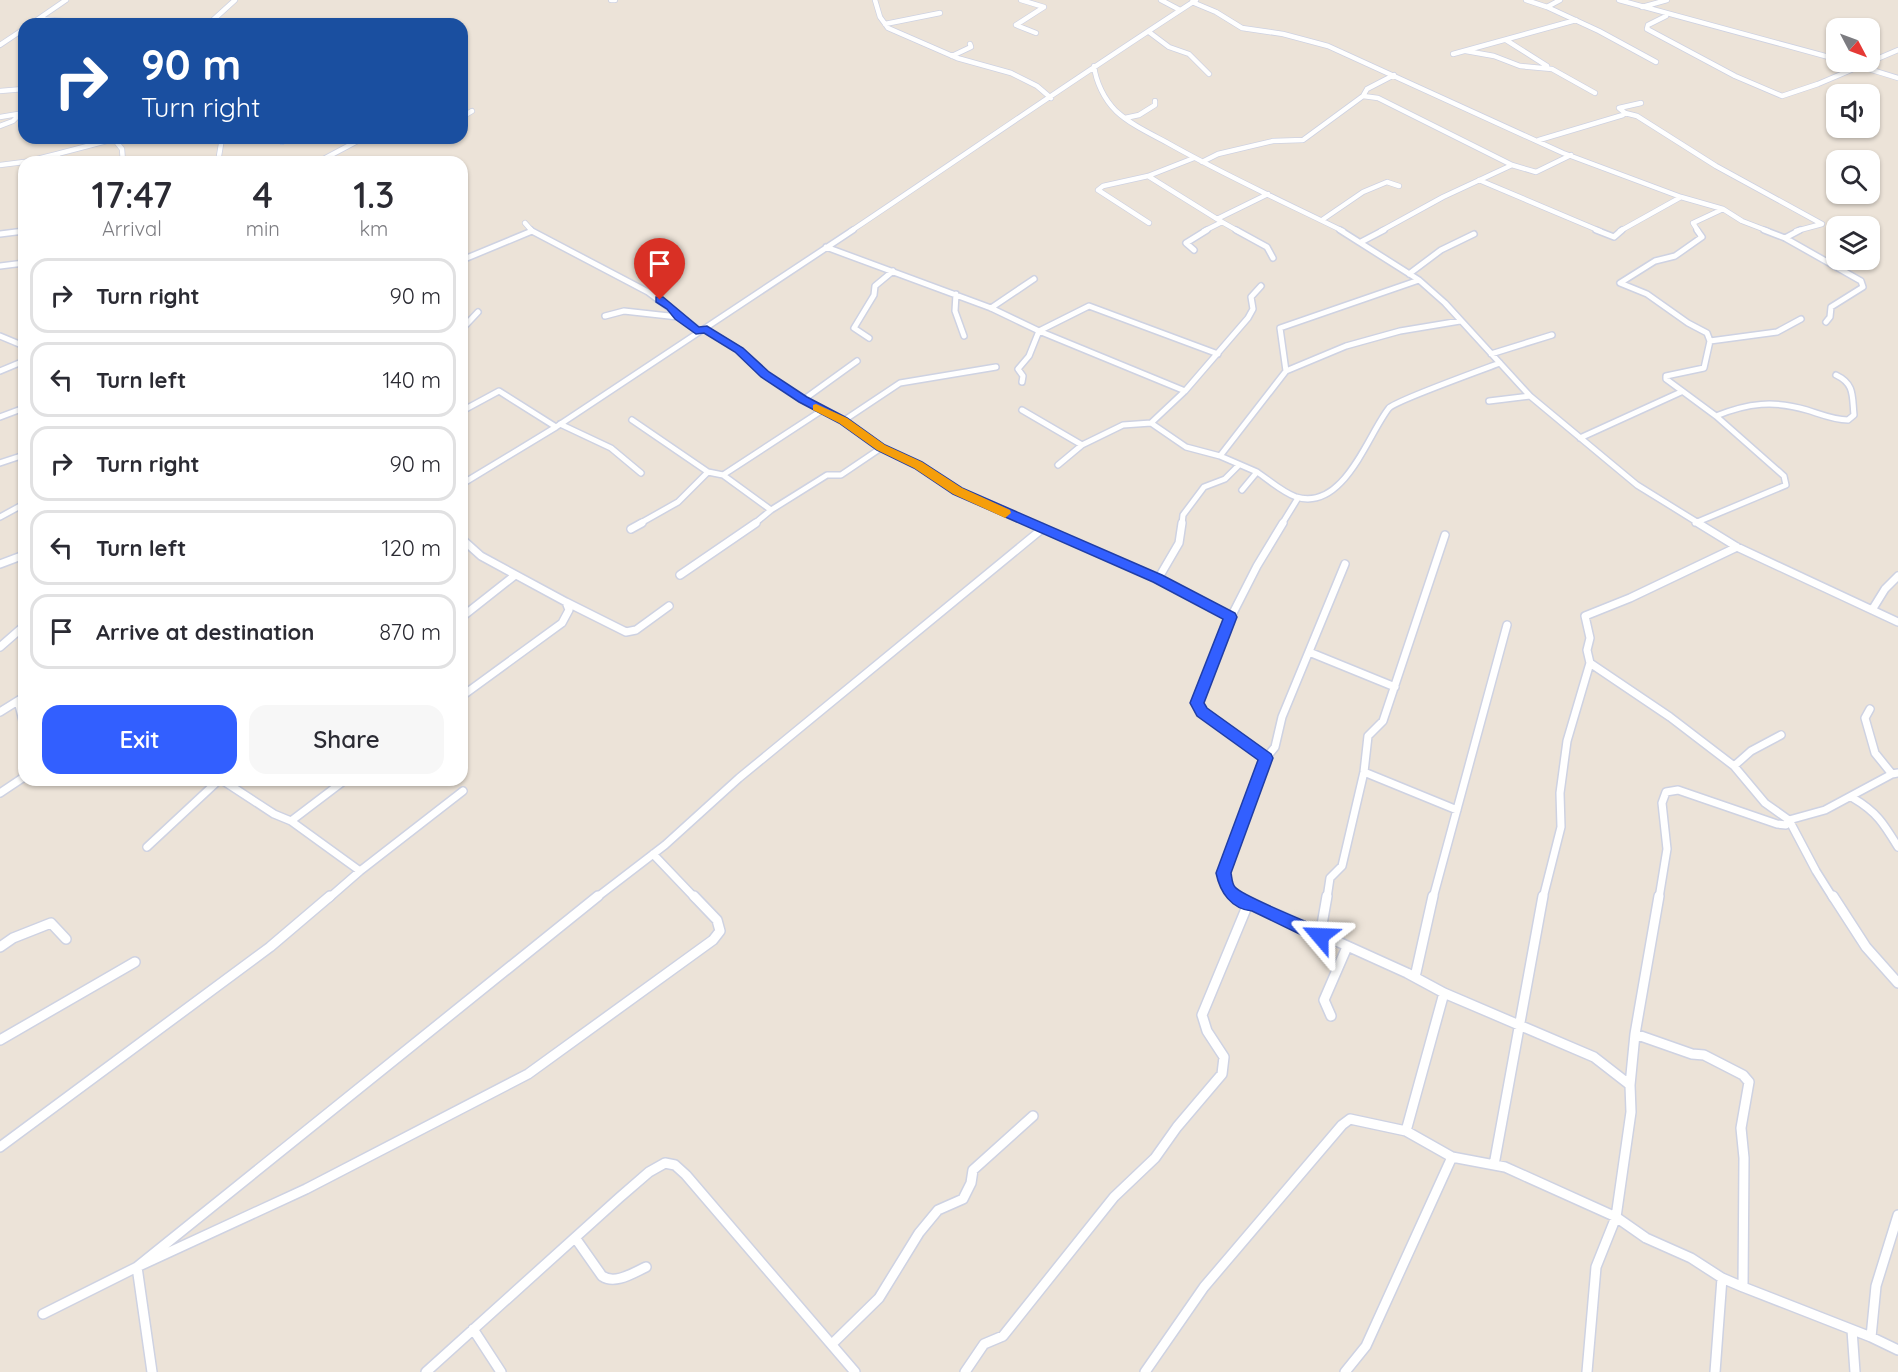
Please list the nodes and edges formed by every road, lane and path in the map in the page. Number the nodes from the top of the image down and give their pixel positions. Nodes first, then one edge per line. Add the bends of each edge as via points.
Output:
1 (66, 0) edge
2 (235, 0) edge
3 (875, 0) edge
4 (1021, 0) edge
5 (1161, 0) edge
6 (1526, 0) edge
7 (1560, 0) edge
8 (1619, 0) edge
9 (1667, 0) edge
10 (1194, 1) edge
11 (1173, 5) junction
12 (1186, 6) junction
13 (1546, 7) junction
14 (1640, 7) junction
15 (1180, 10) junction
16 (939, 13) dead end
17 (1666, 16) junction
18 (40, 18) edge
19 (215, 18) edge
20 (1576, 20) junction
21 (885, 24) junction
22 (1149, 32) junction
23 (18, 33) edge
24 (1036, 33) dead end
25 (1506, 40) junction
26 (970, 44) dead end
27 (0, 45) edge
28 (1898, 50) edge
29 (1466, 51) junction
30 (1453, 54) dead end
31 (952, 56) junction
32 (1826, 57) edge
33 (1880, 57) edge
34 (1656, 62) dead end
35 (1094, 66) junction
36 (1552, 69) junction
37 (1845, 72) edge
38 (1878, 72) edge
39 (1209, 75) dead end
40 (1394, 75) junction
41 (1898, 78) edge
42 (18, 90) edge
43 (0, 91) edge
44 (1595, 93) dead end
45 (1363, 96) junction
46 (1051, 98) junction
47 (1155, 101) dead end
48 (1641, 103) dead end
49 (472, 111) dead end
50 (468, 113) edge
51 (1625, 113) junction
52 (18, 115) edge
53 (0, 117) edge
54 (18, 117) edge
55 (1125, 118) junction
56 (0, 126) edge
57 (1539, 140) junction
58 (96, 144) edge
59 (352, 144) edge
60 (57, 154) joint
61 (1570, 155) junction
62 (49, 156) edge
63 (329, 156) edge
64 (1194, 158) junction
65 (1202, 162) junction
66 (18, 163) edge
67 (0, 165) edge
68 (1512, 165) junction
69 (1148, 176) junction
70 (1479, 180) junction
71 (1400, 186) dead end
72 (1268, 194) junction
73 (1681, 197) junction
74 (1723, 209) junction
75 (1220, 220) junction
76 (1322, 220) junction
77 (525, 223) dead end
78 (1149, 223) dead end
79 (532, 231) junction
80 (18, 232) edge
81 (0, 234) edge
82 (1474, 234) dead end
83 (1785, 238) junction
84 (1361, 242) junction
85 (826, 247) junction
86 (1194, 250) dead end
87 (468, 258) edge
88 (1273, 258) dead end
89 (18, 264) edge
90 (0, 266) edge
91 (893, 272) junction
92 (1409, 274) junction
93 (1034, 279) dead end
94 (1419, 280) junction
95 (1261, 286) dead end
96 (956, 294) junction
97 (991, 308) junction
98 (478, 312) dead end
99 (605, 316) dead end
100 (678, 317) junction
101 (1800, 319) dead end
102 (1461, 321) junction
103 (1826, 322) dead end
104 (468, 323) edge
105 (702, 330) junction
106 (1038, 331) junction
107 (1552, 335) dead end
108 (0, 336) edge
109 (964, 336) dead end
110 (869, 339) dead end
111 (1710, 341) junction
112 (18, 344) edge
113 (1218, 354) junction
114 (1491, 354) junction
115 (857, 361) dead end
116 (1500, 363) junction
117 (18, 364) edge
118 (996, 367) dead end
119 (0, 371) edge
120 (1286, 371) junction
121 (1836, 375) dead end
122 (1022, 382) dead end
123 (1185, 391) junction
124 (1681, 393) junction
125 (1530, 396) junction
126 (803, 400) junction
127 (1489, 401) dead end
128 (468, 408) edge
129 (18, 410) edge
130 (1022, 410) dead end
131 (821, 411) junction
132 (1716, 416) junction
133 (0, 417) edge
134 (632, 420) dead end
135 (843, 421) junction
136 (1151, 423) junction
137 (558, 426) junction
138 (1580, 438) junction
139 (1082, 445) junction
140 (881, 448) junction
141 (1220, 456) junction
142 (18, 457) edge
143 (0, 463) edge
144 (1058, 465) dead end
145 (1239, 465) junction
146 (708, 472) junction
147 (1257, 472) junction
148 (641, 473) dead end
149 (723, 475) junction
150 (468, 480) edge
151 (1242, 490) dead end
152 (1298, 498) junction
153 (18, 507) edge
154 (771, 510) junction
155 (0, 517) edge
156 (1695, 523) junction
157 (631, 529) dead end
158 (1042, 529) junction
159 (1445, 535) dead end
160 (468, 544) edge
161 (1737, 547) junction
162 (18, 557) edge
163 (0, 564) edge
164 (1345, 564) dead end
165 (680, 575) dead end
166 (514, 576) junction
167 (1898, 576) edge
168 (1158, 579) junction
169 (566, 602) junction
170 (669, 606) dead end
171 (1872, 610) junction
172 (468, 611) edge
173 (1231, 617) junction
174 (1898, 622) edge
175 (1507, 625) dead end
176 (18, 631) edge
177 (0, 647) edge
178 (1310, 652) junction
179 (1590, 663) junction
180 (1395, 687) junction
181 (468, 692) edge
182 (18, 701) edge
183 (1870, 709) dead end
184 (0, 712) edge
185 (1781, 735) dead end
186 (1266, 758) junction
187 (1734, 766) junction
188 (1364, 772) junction
189 (1895, 774) edge
190 (18, 781) edge
191 (214, 786) edge
192 (230, 786) edge
193 (337, 786) edge
194 (463, 791) dead end
195 (0, 793) edge
196 (1853, 798) junction
197 (1457, 810) junction
198 (1789, 820) junction
199 (291, 821) junction
200 (147, 847) dead end
201 (1898, 847) edge
202 (653, 854) junction
203 (360, 871) junction
204 (1248, 904) junction
205 (1320, 936) junction
206 (66, 939) dead end
207 (0, 947) edge
208 (1347, 947) junction
209 (135, 962) dead end
210 (1415, 977) junction
211 (1898, 983) edge
212 (1444, 993) junction
213 (1331, 1016) dead end
214 (1521, 1026) junction
215 (1635, 1034) junction
216 (0, 1040) edge
217 (1630, 1085) junction
218 (1033, 1116) dead end
219 (1406, 1131) junction
220 (0, 1147) edge
221 (1452, 1157) junction
222 (1494, 1165) junction
223 (1898, 1215) edge
224 (1616, 1217) junction
225 (576, 1239) junction
226 (646, 1266) dead end
227 (138, 1267) junction
228 (1722, 1278) junction
229 (1743, 1287) junction
230 (43, 1314) dead end
231 (473, 1329) junction
232 (1852, 1330) junction
233 (1871, 1337) junction
234 (832, 1344) junction
235 (1898, 1350) edge
236 (152, 1372) edge
237 (426, 1372) edge
238 (501, 1372) edge
239 (855, 1372) edge
240 (965, 1372) edge
241 (1145, 1372) edge
242 (1345, 1372) edge
243 (1587, 1372) edge
244 (1715, 1372) edge
245 (1855, 1372) edge

1 - 18 street
2 - 19 street
3 - 21 street
4 - 24 street via 1044,7 1016,25
5 - 11 street
6 - 13 street
7 - 13 street
8 - 14 street
9 - 14 street
10 - 12 street
10 - 40 street via 1242,28 1328,46
11 - 12 street
11 - 15 street
12 - 15 street
13 - 20 street
14 - 17 street
15 - 22 street
16 - 21 street
17 - 32 street
17 - 37 street via 1647,29 1782,96
20 - 25 street
20 - 34 street
21 - 31 street
22 - 35 street
22 - 39 street via 1169,47 1189,54
23 - 27 street
25 - 29 street
25 - 36 street
26 - 31 street via 971,47
28 - 33 street
29 - 30 street
29 - 36 street via 1520,66
31 - 46 street via 1011,73
35 - 46 street
35 - 55 street via 1100,88
36 - 44 street
38 - 41 street
40 - 45 street via 1367,89
40 - 57 street
42 - 43 street
45 - 65 street via 1303,140 1273,141 1218,154
45 - 68 street via 1378,98
46 - 85 street
47 - 55 street via 1146,111
48 - 51 street via 1619,108
49 - 50 street
51 - 57 street
51 - 83 street via 1637,116 1716,166 1822,224
52 - 53 street
54 - 56 street
55 - 64 street
57 - 61 street
58 - 60 street
59 - 63 street
60 - 62 street
61 - 68 street via 1536,172
61 - 73 street
64 - 65 street
64 - 69 street
65 - 72 street
66 - 67 street
68 - 70 street
69 - 75 street
69 - 78 street via 1098,190
70 - 73 street via 1614,237 1634,221
70 - 84 street
71 - 76 street via 1387,182 1363,192
72 - 75 street
72 - 76 street
73 - 74 street
74 - 83 street
74 - 111 street via 1693,223 1702,237 1698,243 1675,256 1655,261 1620,283 1647,294 1707,333
75 - 86 street via 1189,239 1186,243
75 - 88 street via 1267,246
76 - 84 street
77 - 79 street
79 - 87 street
79 - 100 street via 649,293 671,307
80 - 81 street
82 - 92 street via 1441,250
83 - 103 street via 1864,284 1833,305
84 - 92 street
85 - 91 street
85 - 105 street
89 - 90 street
91 - 96 street
91 - 110 street via 875,285 874,296 863,306 854,328
92 - 94 street
93 - 97 street
94 - 102 street
94 - 120 street via 1280,328
95 - 113 street via 1251,297 1253,309 1248,318
96 - 97 street
96 - 109 street via 955,311
97 - 106 street
98 - 104 street
99 - 100 street via 624,311
100 - 105 street
101 - 111 street via 1777,332
102 - 114 street
102 - 120 street via 1346,346
105 - 126 street via 739,350
105 - 137 street
106 - 113 street via 1089,306
106 - 122 street via 1029,356 1018,369
106 - 123 street
107 - 114 street
108 - 112 street
111 - 124 street via 1704,368 1666,376
113 - 123 street
114 - 116 street
115 - 126 street
116 - 125 street
116 - 152 street via 1390,406 1365,453 1328,494
117 - 119 street
118 - 135 street via 900,383
120 - 141 street
121 - 132 street via 1848,380 1852,387 1854,415 1848,420 1782,402 1761,401
123 - 136 street
124 - 132 street
124 - 138 street
125 - 127 street
125 - 138 street
126 - 131 street
128 - 137 street via 499,391
129 - 133 street
130 - 139 street
131 - 135 street
131 - 149 street
132 - 156 street via 1784,476 1786,485
134 - 146 street
135 - 140 street
136 - 139 street via 1136,420 1118,424
136 - 141 street via 1186,447
137 - 148 street via 611,448
137 - 150 street
138 - 156 street via 1637,485
139 - 144 street
140 - 154 street via 841,475 827,474
140 - 158 street via 918,465 958,491
141 - 145 street
142 - 143 street
145 - 147 street
145 - 168 street via 1225,479 1204,487 1183,515 1179,543
146 - 149 street
146 - 157 street via 678,502
147 - 151 street
147 - 152 street
149 - 154 street
152 - 173 street
153 - 155 street
154 - 165 street
156 - 161 street
158 - 168 street
158 - 202 street via 739,778
159 - 180 street
160 - 166 street
161 - 171 street
161 - 179 street via 1585,616
162 - 163 street
164 - 178 street
166 - 169 street
166 - 172 street
167 - 171 street
168 - 173 street
169 - 170 street via 626,632 636,630
169 - 181 street via 569,610 562,622
171 - 174 street
173 - 186 street via 1197,703 1202,712
175 - 197 street
176 - 177 street
178 - 180 street
178 - 186 street via 1282,717 1275,747
179 - 187 street
179 - 214 street via 1567,741 1560,793 1561,827 1537,919
180 - 188 street via 1383,722 1368,736
182 - 184 street
183 - 189 street via 1865,718 1875,753
185 - 187 street via 1751,751
186 - 204 street via 1224,873 1230,892
187 - 198 street via 1766,803
188 - 197 street
188 - 205 street via 1342,866 1330,878
189 - 196 street
190 - 195 street
191 - 200 street
192 - 199 street
193 - 199 street
194 - 203 street
196 - 198 street via 1810,816
196 - 201 street via 1879,816
197 - 210 street
198 - 211 street via 1816,871 1866,947
198 - 215 street via 1786,825 1777,825 1692,792 1666,792 1662,803 1667,849
199 - 203 street
202 - 227 street
202 - 227 street via 717,920 720,931 713,940 528,1074 306,1189
203 - 220 street via 270,947
204 - 205 street
204 - 240 street via 1202,1015 1203,1025 1224,1053 1226,1065 1222,1074 1155,1158 1114,1197 1003,1336 984,1344
205 - 208 street
206 - 207 street via 51,923
208 - 210 street
208 - 213 street via 1324,1000
209 - 216 street
210 - 212 street
212 - 214 street
212 - 219 street
214 - 217 street via 1594,1057
214 - 222 street
215 - 217 street
215 - 229 street via 1704,1055 1749,1082 1741,1128
217 - 224 street via 1631,1112
218 - 234 street via 973,1170 963,1199 938,1210 879,1298
219 - 221 street
219 - 241 street via 1350,1119 1342,1125 1204,1287
221 - 222 street
221 - 242 street via 1365,1346
222 - 224 street
223 - 233 street via 1894,1240 1877,1281
224 - 228 street via 1646,1238 1691,1258
224 - 243 street via 1596,1267
225 - 226 street via 608,1280
225 - 231 street
225 - 234 street via 649,1172 665,1163 675,1165
227 - 230 street
227 - 236 street
228 - 229 street
228 - 244 street
229 - 232 street
231 - 237 street
231 - 238 street
232 - 233 street
232 - 245 street
233 - 235 street
234 - 239 street

